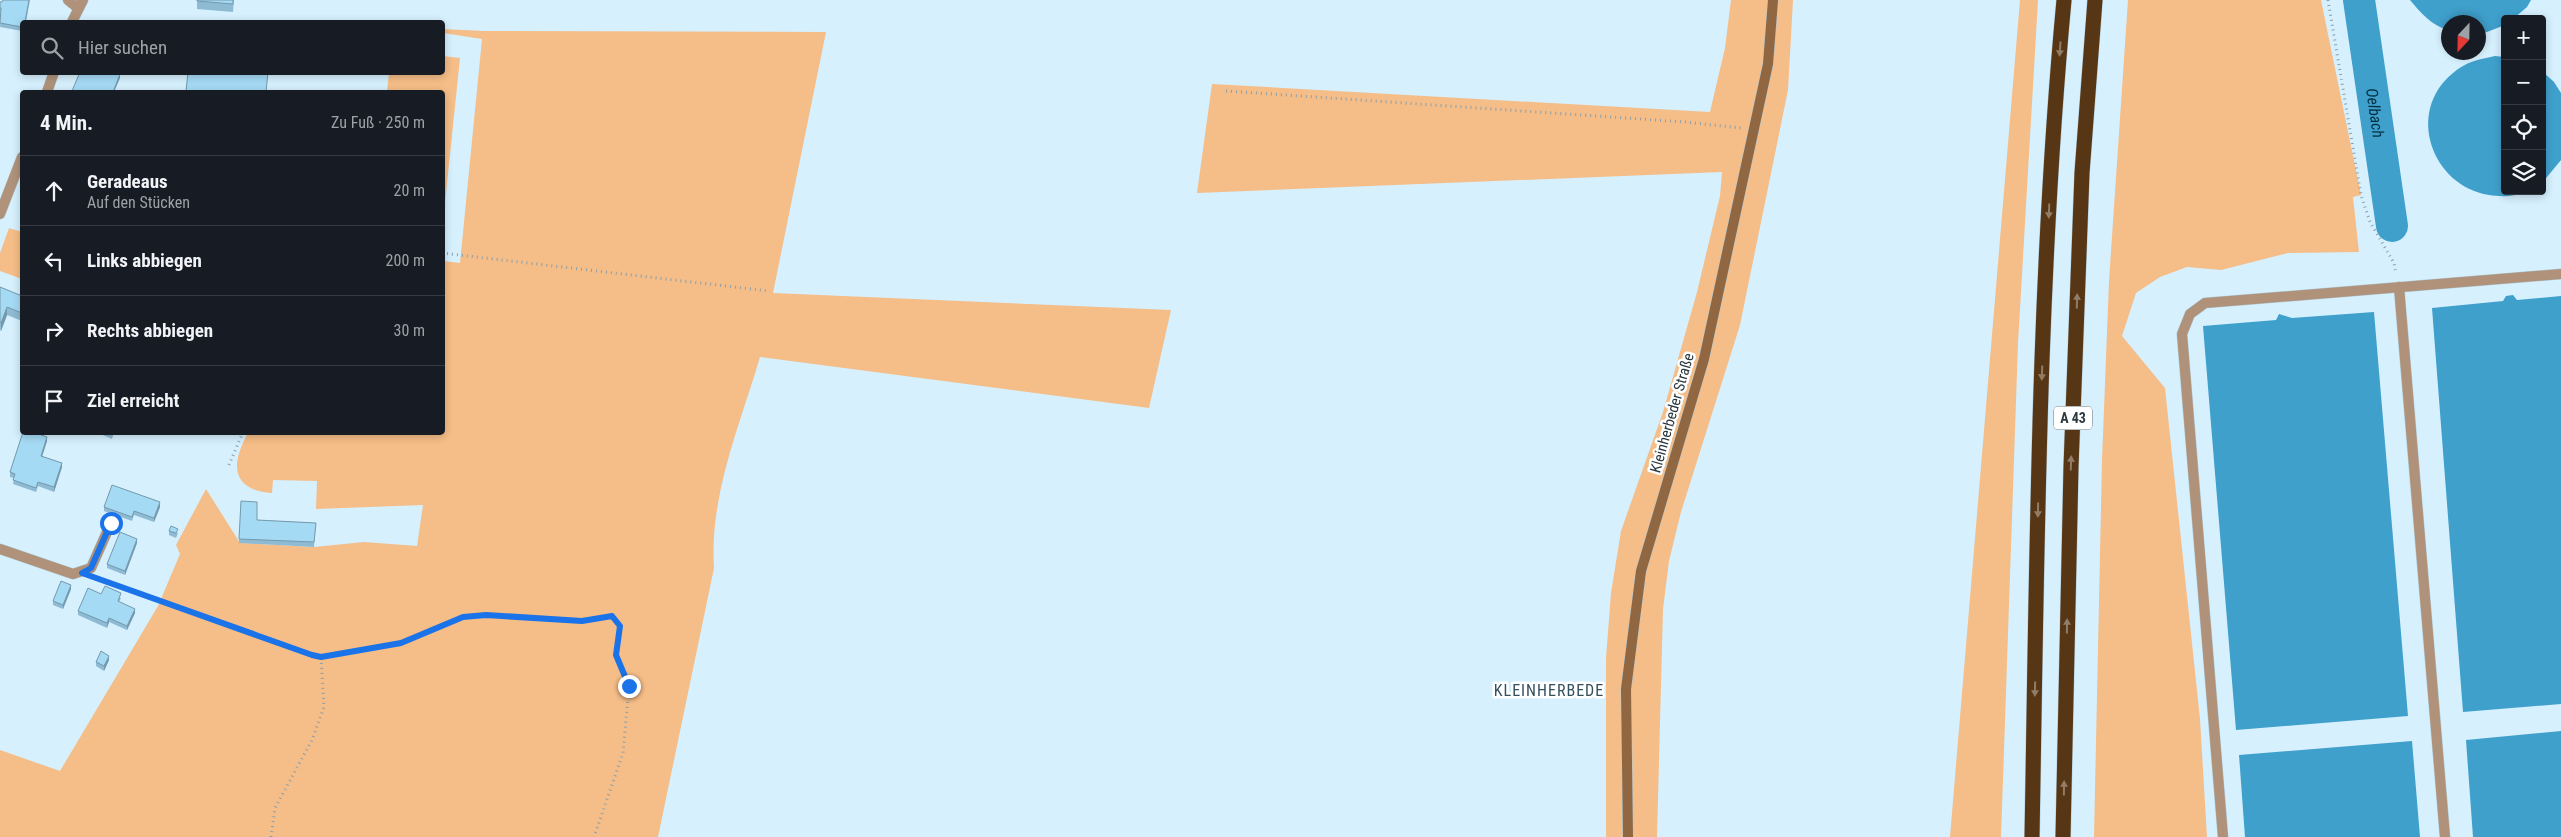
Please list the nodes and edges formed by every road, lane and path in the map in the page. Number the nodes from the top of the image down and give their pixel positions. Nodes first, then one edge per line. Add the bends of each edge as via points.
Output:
1 (68, 0) edge
2 (1773, 0) edge
3 (2064, 0) edge
4 (2095, 0) edge
5 (2328, 0) edge
6 (81, 4) edge
7 (73, 20) edge
8 (53, 75) edge
9 (48, 90) edge
10 (1226, 91) dead end
11 (1754, 129) junction
12 (20, 163) edge
13 (0, 214) edge
14 (445, 253) edge
15 (2561, 274) edge
16 (2399, 287) junction
17 (769, 291) dead end
18 (242, 435) edge
19 (229, 465) dead end
20 (111, 523) dead end
21 (0, 549) edge
22 (82, 573) junction
23 (321, 657) junction
24 (271, 837) edge
25 (594, 837) edge
26 (1628, 837) edge
27 (2032, 837) edge
28 (2063, 837) edge
29 (2223, 837) edge
30 (2445, 837) edge

1 - 6 street
2 - 11 street, Kleinherbeder Straße via 1768,64
3 -> 27 highway, A 43 via 2051,171 2039,461
28 -> 4 highway, A 43 via 2082,173
5 - 16 path via 2361,195 2370,222 2394,263
6 - 7 street
8 - 9 street
10 - 11 path
11 - 26 street, Kleinherbeder Straße via 1704,359 1641,571 1626,689
12 - 13 street
14 - 17 path
15 - 16 street
16 - 29 street via 2205,303 2190,314 2182,334
16 - 30 street
18 - 19 path
20 - 22 street via 91,568
21 - 22 street via 73,574
22 - 23 path
23 - 24 path via 324,707 312,740 275,808
23 - 25 path via 401,643 463,617 486,615 582,621 612,616 620,626 616,655 629,686 623,753

